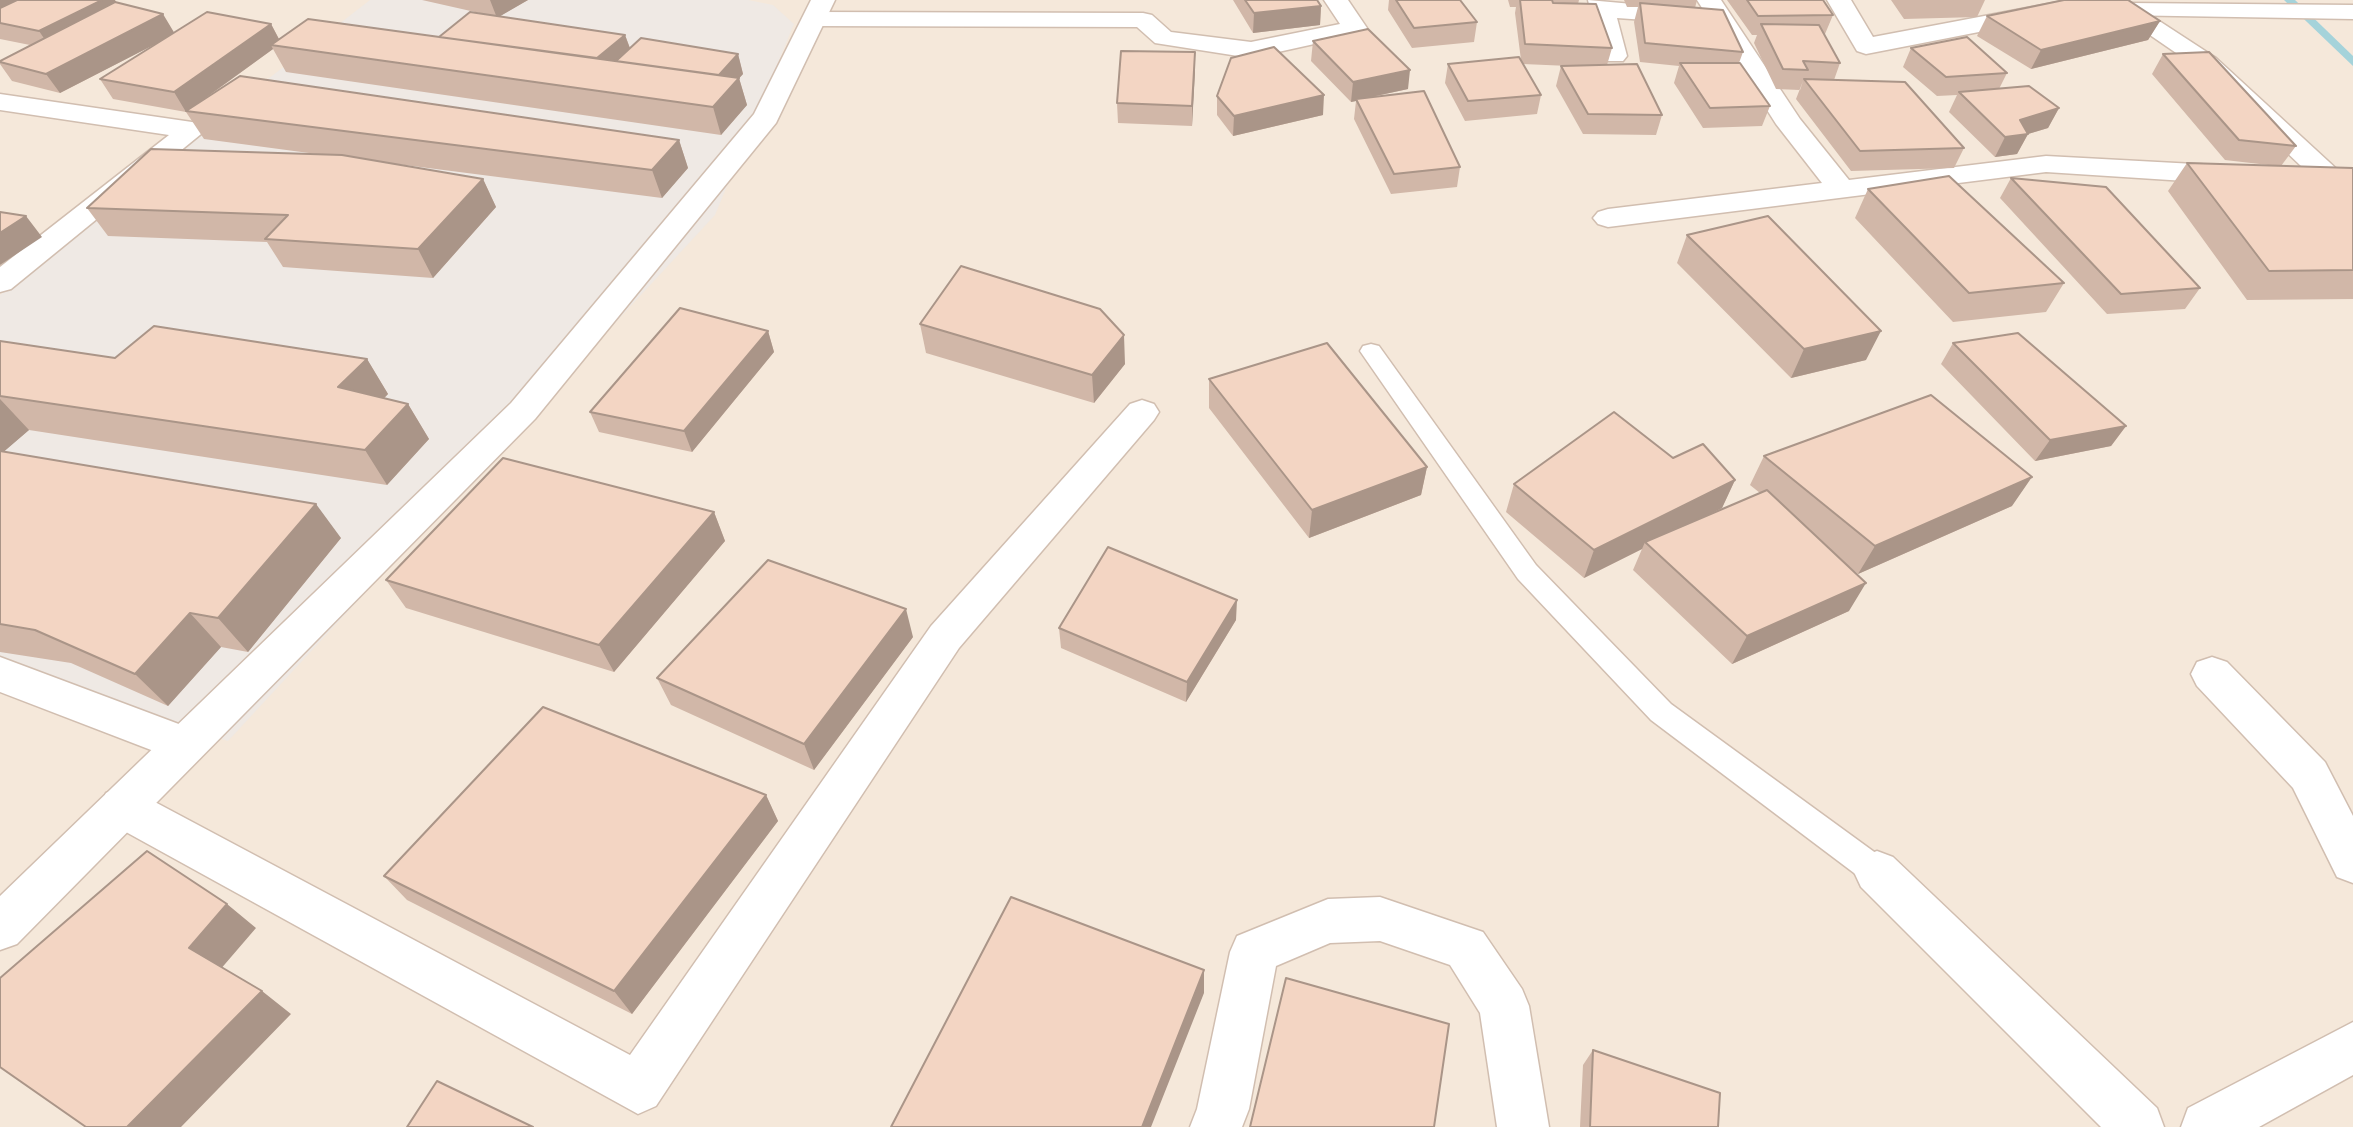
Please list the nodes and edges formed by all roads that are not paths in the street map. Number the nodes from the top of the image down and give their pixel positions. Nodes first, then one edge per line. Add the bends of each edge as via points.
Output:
1 (1336, 0) edge
2 (1839, 0) edge
3 (2115, 3) edge
4 (1602, 5) edge
5 (819, 9) edge
6 (1714, 9) edge
7 (1149, 10) edge
8 (2353, 12) edge
9 (1614, 56) edge
10 (0, 102) edge
11 (2332, 181) junction
12 (1841, 188) junction
13 (2353, 200) edge
14 (1608, 218) dead end
15 (0, 282) edge
16 (1371, 351) dead end
17 (1142, 412) dead end
18 (0, 674) edge
19 (2212, 674) dead end
20 (185, 745) junction
21 (122, 807) junction
22 (2353, 862) edge
23 (1877, 872) joint
24 (0, 928) edge
25 (2353, 1047) edge
26 (1216, 1127) edge
27 (1523, 1127) edge
28 (2138, 1127) edge
29 (2207, 1127) edge

1 - 7 street via 1355,28 1251,50 1164,38
2 - 3 street via 1866,46
3 - 8 street
3 - 11 street via 2207,63
4 - 6 street
4 - 9 street
5 - 7 street
5 - 20 street via 766,117 523,411
6 - 12 street via 1790,124
10 - 15 street via 192,130
11 - 12 street via 2046,164
11 - 13 street
12 - 14 street
16 - 23 lane via 1527,572 1661,712
17 - 21 street via 945,637 638,1088
18 - 20 street
19 - 22 street via 2309,775
20 - 21 street
21 - 24 street
23 - 28 street
25 - 29 street
26 - 27 street via 1254,952 1328,921 1380,919 1466,947 1504,1006

